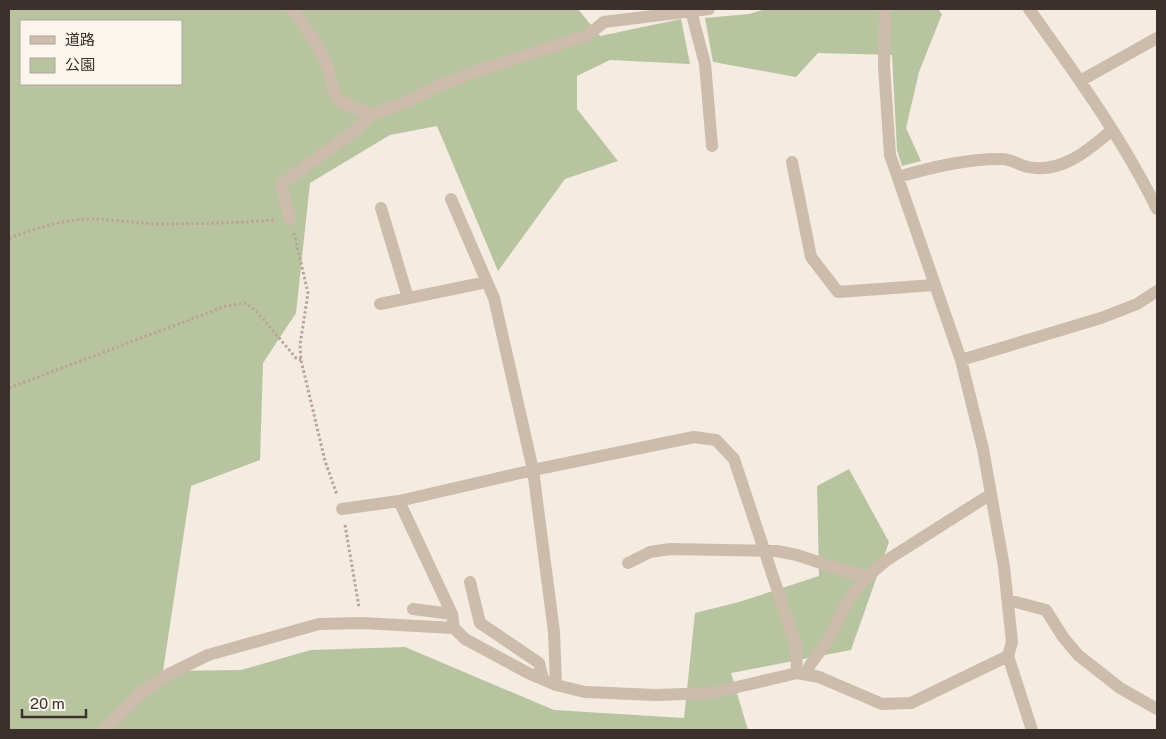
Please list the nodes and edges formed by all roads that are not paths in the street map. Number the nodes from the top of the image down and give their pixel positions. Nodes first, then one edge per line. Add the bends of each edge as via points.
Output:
1 (292, 9) edge
2 (709, 9) edge
3 (885, 9) edge
4 (1029, 9) edge
5 (691, 11) junction
6 (1157, 38) edge
7 (1080, 81) junction
8 (373, 114) junction
9 (1112, 130) junction
10 (712, 146) dead end
11 (792, 162) dead end
12 (898, 177) junction
13 (451, 199) dead end
14 (382, 208) dead end
15 (1157, 209) edge
16 (290, 219) road end
17 (487, 282) junction
18 (934, 285) junction
19 (1157, 291) edge
20 (408, 298) junction
21 (380, 304) dead end
22 (961, 360) junction
23 (533, 470) junction
24 (991, 494) junction
25 (398, 501) junction
26 (342, 509) road end
27 (764, 551) junction
28 (628, 563) dead end
29 (868, 576) junction
30 (470, 582) dead end
31 (1008, 600) junction
32 (413, 609) dead end
33 (452, 614) junction
34 (454, 628) junction
35 (1008, 656) junction
36 (802, 674) junction
37 (543, 680) junction
38 (556, 685) junction
39 (1157, 709) edge
40 (104, 730) edge
41 (1032, 730) edge

1 - 8 street via 327,65 331,84 339,99
2 - 5 street
3 - 12 street via 884,66 890,156
4 - 7 street
5 - 8 street via 604,22 588,35 477,71
5 - 10 street via 705,64
6 - 7 street
7 - 9 street
8 - 16 street via 281,184
9 - 12 street via 1075,159 1055,166 1028,167 1005,159 964,160
9 - 15 street
11 - 18 street via 811,258 838,292
12 - 18 street
13 - 17 street
14 - 20 street
17 - 20 street
17 - 23 street via 494,298
18 - 22 street
19 - 22 street via 1137,304 1101,318
20 - 21 street
22 - 24 street
23 - 25 street
23 - 27 street via 694,437 716,440 734,459
23 - 38 street via 554,632
24 - 29 street via 886,560
24 - 31 street
25 - 26 street
25 - 33 street
27 - 28 street via 670,549 650,552
27 - 29 street via 796,555
27 - 36 street via 796,646
29 - 36 street via 852,596 829,639
30 - 37 street via 480,623 538,662
31 - 35 street via 1012,642
31 - 39 street via 1046,610 1078,655 1120,688
32 - 33 street
33 - 34 street
34 - 37 street via 465,638
34 - 40 street via 319,624 208,655 140,693
35 - 36 street via 911,704 882,704 819,677
35 - 41 street
36 - 38 street via 712,693 584,692
37 - 38 street

